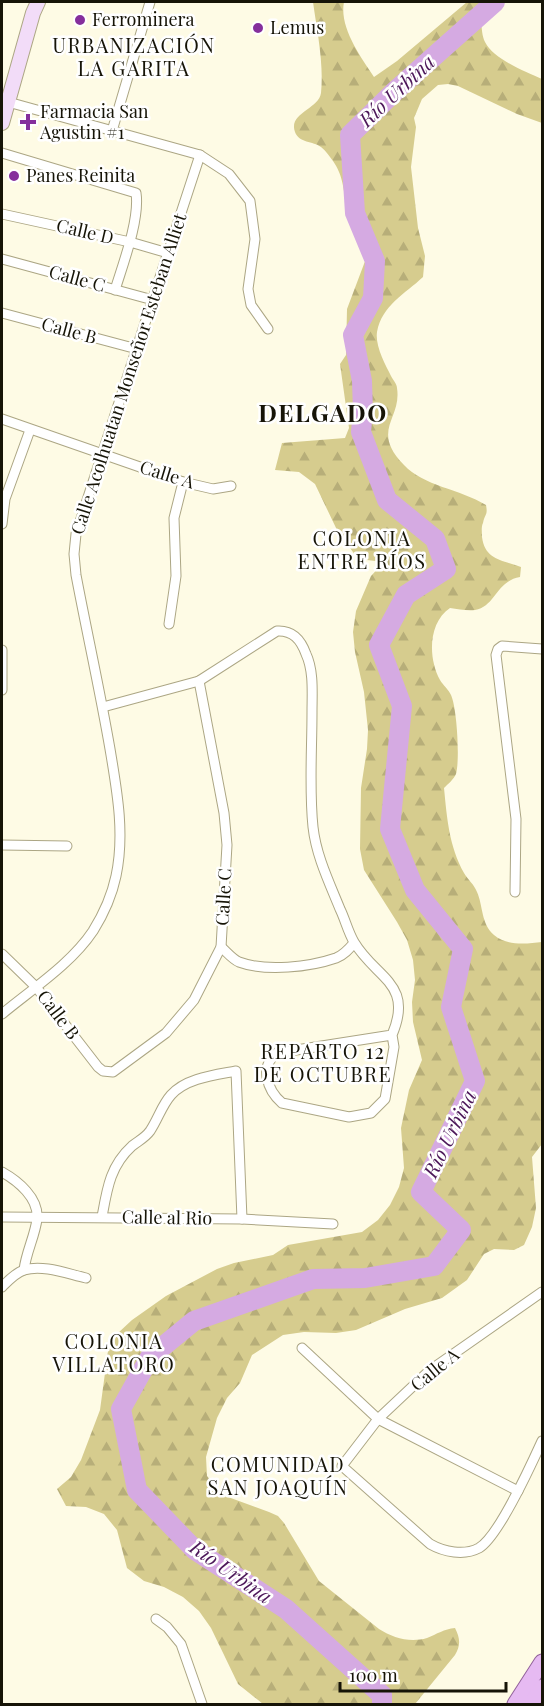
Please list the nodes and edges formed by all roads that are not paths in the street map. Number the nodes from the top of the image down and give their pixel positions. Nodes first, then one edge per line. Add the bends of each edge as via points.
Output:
1 (150, 2) edge
2 (37, 4) edge
3 (8, 102) junction
4 (2, 123) edge
5 (112, 131) junction
6 (2, 153) edge
7 (200, 155) junction
8 (2, 214) edge
9 (130, 242) junction
10 (168, 253) junction
11 (2, 259) edge
12 (116, 290) junction
13 (153, 300) junction
14 (2, 313) edge
15 (268, 329) dead end
16 (137, 349) junction
17 (2, 419) edge
18 (30, 430) junction
19 (103, 454) junction
20 (183, 482) junction
21 (231, 486) dead end
22 (2, 524) edge
23 (169, 624) dead end
24 (543, 649) edge
25 (2, 650) edge
26 (2, 655) edge
27 (199, 681) junction
28 (2, 690) edge
29 (103, 707) junction
30 (2, 845) edge
31 (67, 846) dead end
32 (516, 892) dead end
33 (354, 943) junction
34 (221, 947) junction
35 (2, 954) edge
36 (36, 987) junction
37 (2, 1014) edge
38 (392, 1035) junction
39 (113, 1072) joint
40 (2, 1172) edge
41 (2, 1217) edge
42 (38, 1217) junction
43 (102, 1217) junction
44 (242, 1219) junction
45 (333, 1224) dead end
46 (24, 1270) junction
47 (86, 1278) dead end
48 (2, 1287) edge
49 (543, 1292) edge
50 (302, 1348) dead end
51 (378, 1419) junction
52 (543, 1441) edge
53 (518, 1491) junction
54 (156, 1619) dead end
55 (543, 1662) edge
56 (543, 1687) edge
57 (202, 1704) edge
58 (514, 1704) edge
59 (531, 1704) edge

1 - 5 street
2 - 3 main road
3 - 4 main road
3 - 5 street
5 - 7 street
6 - 9 street via 136,193
7 - 10 street, Calle Acolhuatan Monseñor Esteban Alliet
7 - 15 street via 229,174 250,201 255,239 248,289 251,305
8 - 9 street, Calle D
9 - 10 street, Calle D
9 - 12 street
10 - 13 street, Calle Acolhuatan Monseñor Esteban Alliet
11 - 12 street, Calle C
12 - 13 street, Calle C
13 - 16 street, Calle Acolhuatan Monseñor Esteban Alliet
14 - 16 street, Calle B
16 - 19 street, Calle Acolhuatan Monseñor Esteban Alliet
17 - 18 street, Calle A
18 - 19 street, Calle A
18 - 22 street via 5,499
19 - 20 street, Calle A
19 - 29 street, Calle Acolhuatan Monseñor Esteban Alliet via 76,534 74,554
20 - 21 street, Calle A via 213,489
20 - 23 street via 174,518 176,576
24 - 32 street via 502,646 496,655 516,819
25 - 26 street
26 - 28 street
27 - 29 street
27 - 33 street via 277,631 287,630 302,645 308,656 312,684 313,829 321,861
27 - 34 street, Calle C via 227,845
29 - 36 street, Calle Acolhuatan Monseñor Esteban Alliet via 120,808 116,877 92,932
30 - 31 street
33 - 34 street via 337,957 288,968 254,967 236,961
33 - 38 street via 390,983 398,998 398,1021
34 - 39 street, Calle C via 195,1000 181,1017 166,1033
35 - 36 street, Calle B
36 - 37 street, Calle Acolhuatan Monseñor Esteban Alliet
36 - 39 street, Calle B via 98,1067
38 - 38 street via 394,1047 385,1099 371,1113 349,1117 282,1103 269,1087 266,1067 277,1053
40 - 42 street via 25,1189
41 - 42 street, Calle al Rio
42 - 43 street, Calle al Rio
42 - 46 street
43 - 44 street, Calle al Rio
43 - 44 street via 112,1171 149,1132 170,1096 187,1083 236,1071
44 - 45 street, Calle al Rio
46 - 47 street via 40,1269
46 - 48 street
49 - 51 street, Calle A via 429,1371
50 - 51 street
51 - 53 street
51 - 53 street, Calle A via 342,1466 430,1544 457,1552 478,1549
52 - 53 street
54 - 57 street via 182,1644
55 - 58 main road
56 - 59 main road

